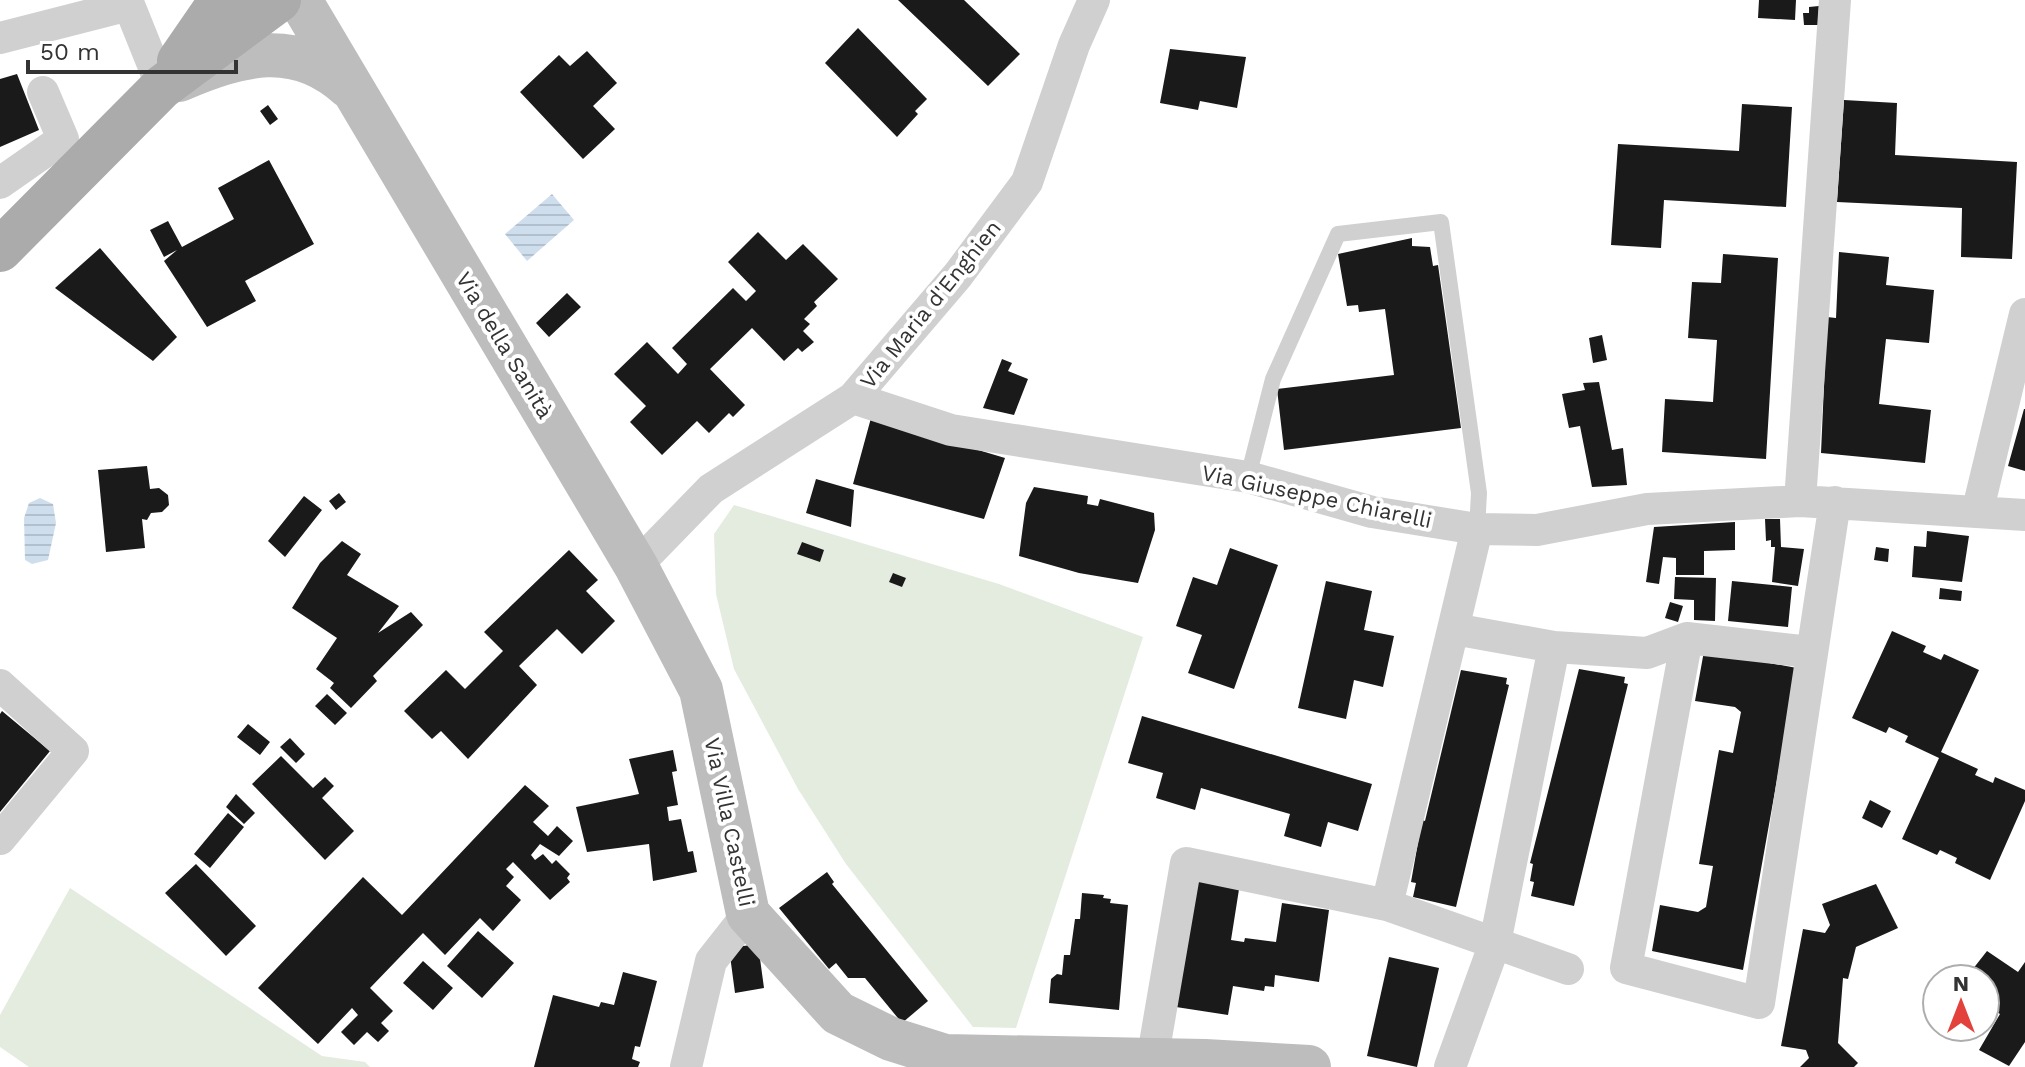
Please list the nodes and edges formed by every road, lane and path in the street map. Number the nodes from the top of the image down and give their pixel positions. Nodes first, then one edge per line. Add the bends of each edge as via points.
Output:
1 (221, 0) edge
2 (279, 0) edge
3 (300, 0) edge
4 (333, 0) edge
5 (1094, 0) edge
6 (1835, 0) edge
7 (128, 3) edge
8 (0, 38) edge
9 (162, 87) junction
10 (43, 92) dead end
11 (363, 108) junction
12 (0, 183) edge
13 (0, 250) edge
14 (2025, 314) edge
15 (853, 398) junction
16 (1248, 477) junction
17 (1800, 501) junction
18 (1835, 502) junction
19 (1978, 509) junction
20 (2025, 515) edge
21 (1477, 529) junction
22 (636, 566) junction
23 (1454, 629) junction
24 (1687, 638) junction
25 (1554, 647) junction
26 (1810, 652) junction
27 (0, 685) edge
28 (0, 839) edge
29 (1387, 905) junction
30 (748, 914) junction
31 (1495, 943) junction
32 (1568, 969) dead end
33 (1152, 1061) junction
34 (1204, 1064) edge
35 (686, 1067) edge
36 (1309, 1067) edge
37 (1450, 1067) edge

1 - 9 main road
2 - 9 main road
3 - 11 main road, Via della Sanità
4 - 11 main road, Via della Sanità via 340,41
5 - 15 street, Via Maria d'Enghien via 1027,182 958,275
6 - 17 street
7 - 8 street
7 - 9 street
9 - 11 main road via 216,64 289,56 327,67
9 - 13 main road
10 - 12 street via 63,139
11 - 22 main road, Via della Sanità
14 - 19 street
15 - 16 street, Via Giuseppe Chiarelli via 951,430
15 - 22 street, Via Maria d'Enghien via 711,489
16 - 21 street, Via Giuseppe Chiarelli via 1372,512
16 - 21 lane via 1273,379 1338,234 1441,222 1479,493
17 - 18 street, Via Giuseppe Chiarelli
17 - 21 street, Via Giuseppe Chiarelli via 1647,509 1537,530
18 - 19 street, Via Giuseppe Chiarelli
18 - 26 street
19 - 20 street, Via Giuseppe Chiarelli
21 - 23 street
22 - 30 main road, Via Villa Castelli via 701,690
23 - 25 street
23 - 29 street
24 - 25 street via 1647,653
24 - 26 street
24 - 26 street via 1626,968 1759,1003
25 - 31 street
27 - 28 street via 73,751
29 - 31 street
29 - 33 street via 1186,863
30 - 33 main road, Via Villa Castelli via 838,1013 891,1039 945,1056
30 - 35 street via 711,961
31 - 32 street
31 - 37 street
33 - 34 main road, Via Villa Castelli
34 - 36 main road, Via Villa Castelli

